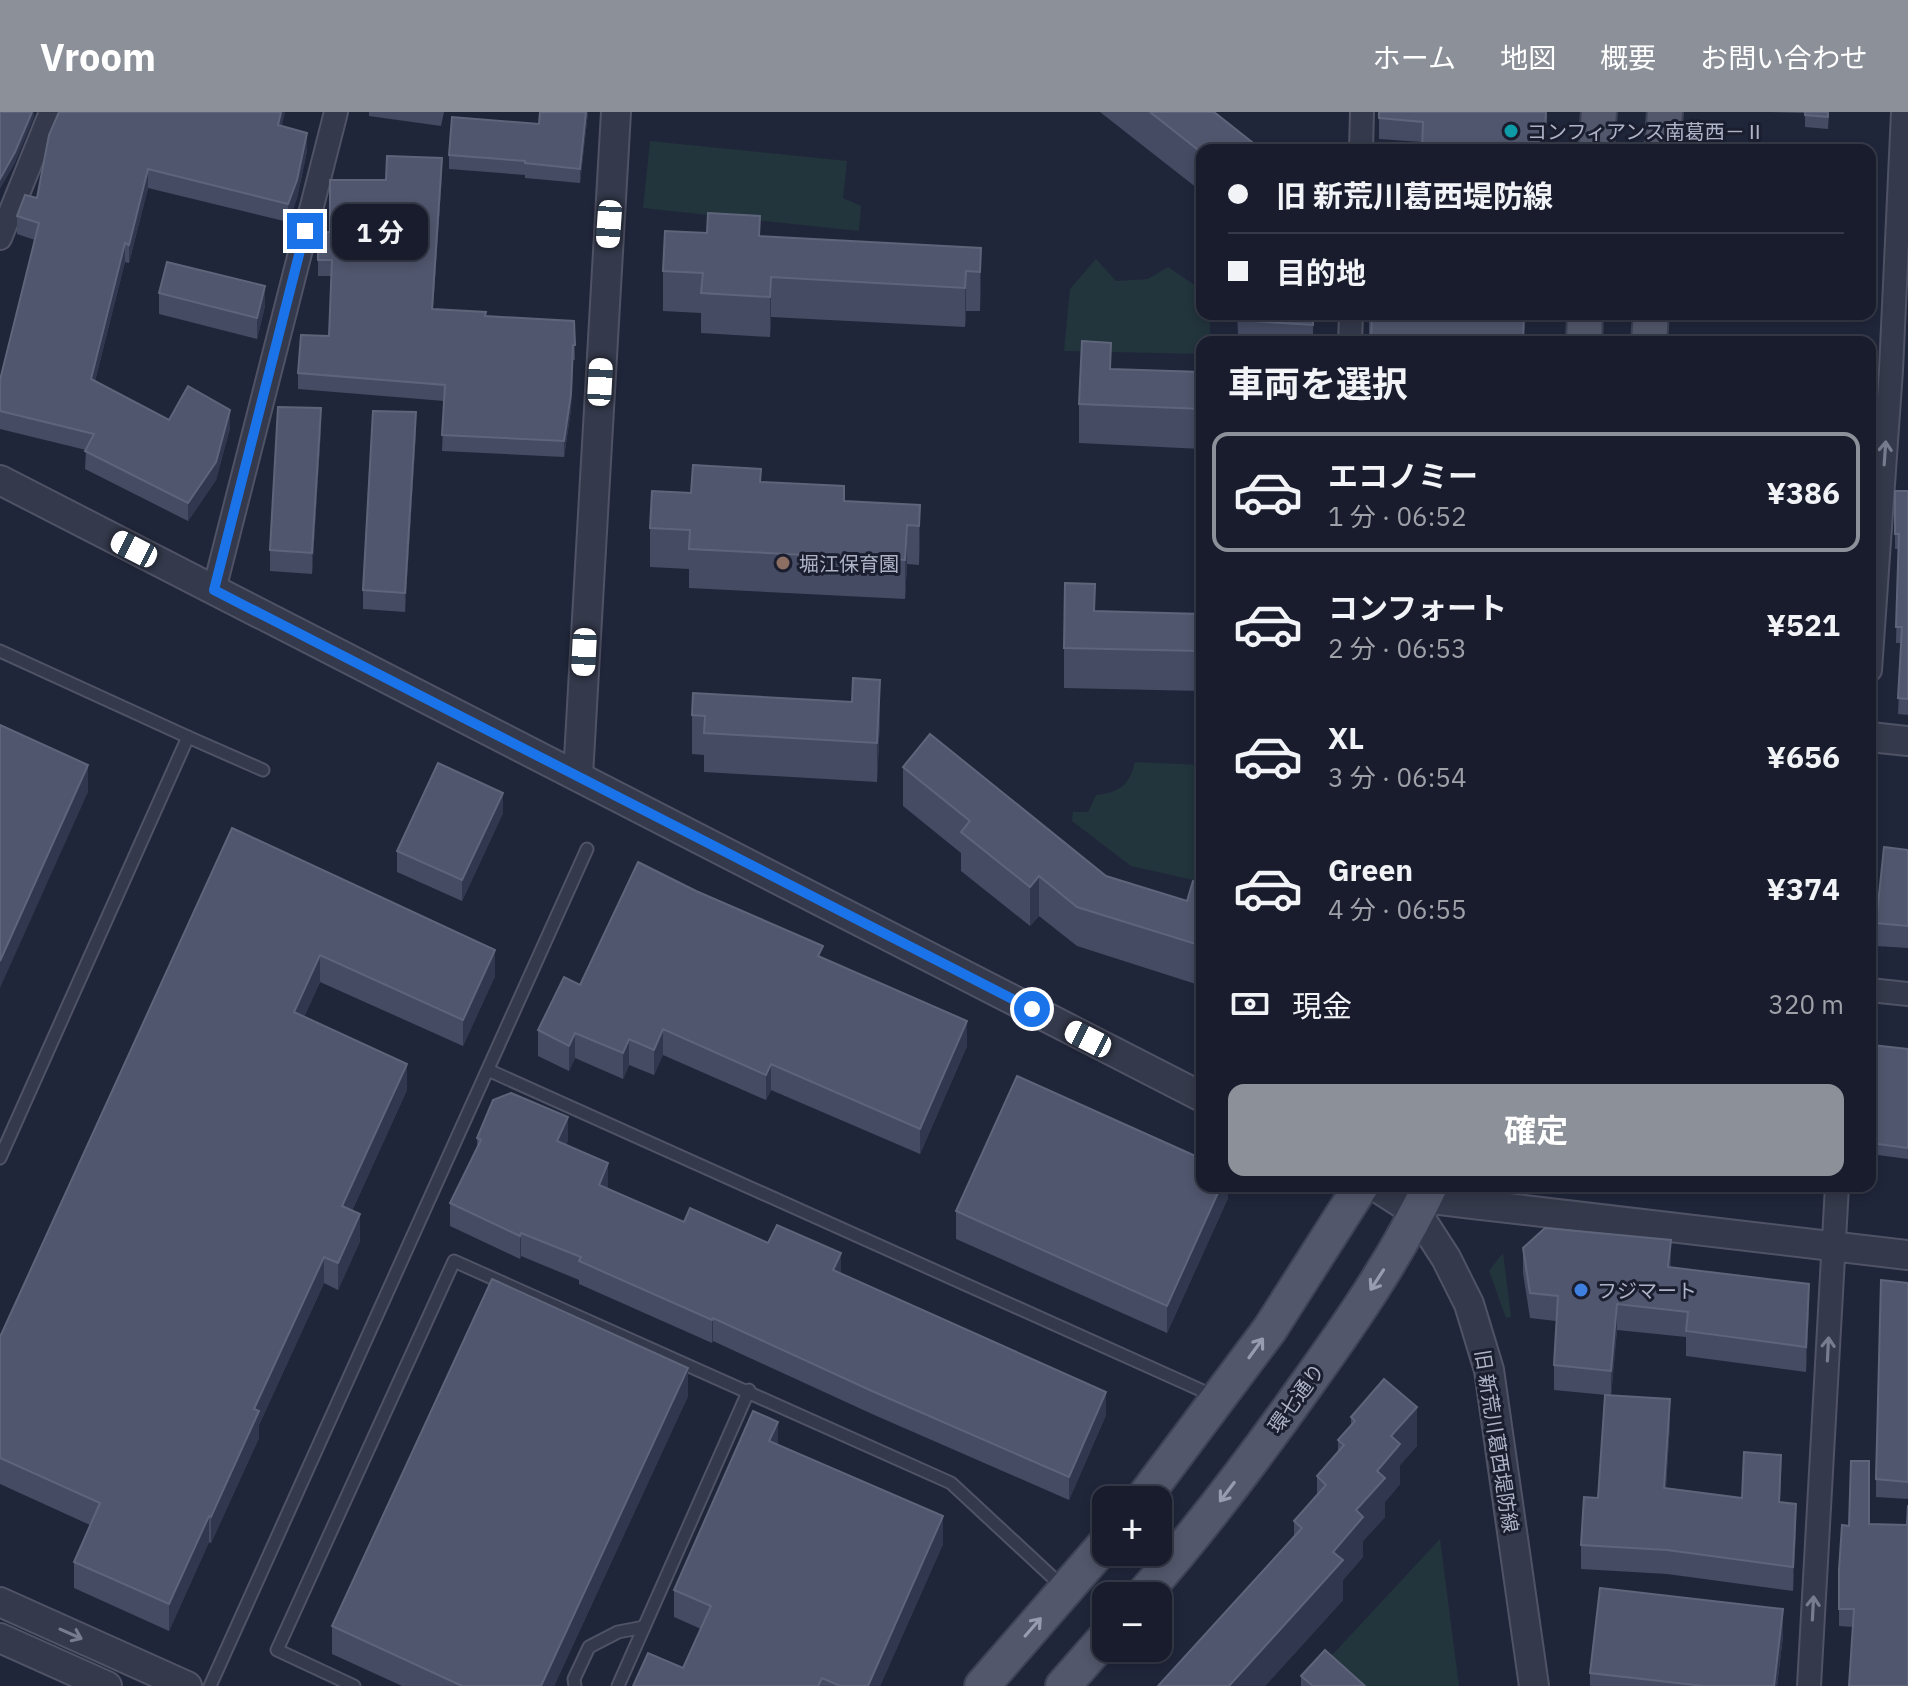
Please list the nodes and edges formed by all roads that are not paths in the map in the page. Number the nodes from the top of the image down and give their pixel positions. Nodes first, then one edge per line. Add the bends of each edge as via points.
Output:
1 (51, 112) edge
2 (336, 112) edge
3 (616, 112) edge
4 (1362, 112) edge
5 (1599, 112) edge
6 (1665, 112) edge
7 (1903, 112) edge
8 (1361, 144) edge
9 (1596, 144) edge
10 (1662, 144) edge
11 (1905, 152) edge
12 (0, 238) edge
13 (1899, 371) edge
14 (0, 480) edge
15 (214, 590) junction
16 (1876, 608) edge
17 (0, 651) edge
18 (188, 737) junction
19 (1876, 738) edge
20 (1908, 741) edge
21 (263, 770) dead end
22 (578, 776) junction
23 (587, 849) dead end
24 (1876, 991) edge
25 (1908, 994) edge
26 (488, 1070) junction
27 (1196, 1094) edge
28 (0, 1158) edge
29 (1357, 1192) edge
30 (1398, 1192) edge
31 (1403, 1192) edge
32 (1837, 1192) edge
33 (1424, 1199) edge
34 (1835, 1246) junction
35 (1908, 1255) edge
36 (749, 1390) junction
37 (1220, 1399) junction
38 (1153, 1486) edge
39 (1092, 1559) edge
40 (1154, 1582) edge
41 (1066, 1590) junction
42 (0, 1602) edge
43 (644, 1627) junction
44 (0, 1638) edge
45 (1092, 1653) edge
46 (107, 1686) edge
47 (187, 1686) edge
48 (210, 1686) edge
49 (354, 1686) edge
50 (575, 1686) edge
51 (618, 1686) edge
52 (982, 1686) edge
53 (1063, 1686) edge
54 (1534, 1686) edge
55 (1809, 1686) edge

1 - 12 street
2 - 15 street
3 - 22 street
4 - 8 street
5 - 9 main road
6 - 10 main road
7 - 11 street
11 - 13 street
16 -> 13 street
14 - 15 street
15 - 22 street
17 - 18 lane
18 - 21 lane
18 - 28 lane
19 - 20 street
22 - 27 street
23 - 26 lane
24 - 25 street
26 - 37 lane
26 - 48 lane
37 -> 29 main road
30 - 33 street, 旧 新荒川葛西堤防線
31 - 33 street
32 - 34 street
33 - 34 street
33 -> 40 main road, 環七通り via 1380,1277 1270,1435
33 - 54 street, 旧 新荒川葛西堤防線 via 1469,1304 1489,1370
34 - 35 street
55 -> 34 street
36 - 41 lane via 951,1483
36 - 43 lane
36 - 49 lane via 454,1261 277,1650
37 - 38 main road
39 - 41 main road
52 -> 41 main road
42 -> 47 street
43 - 50 lane via 618,1632 589,1647
43 - 51 lane
44 - 46 street
45 - 53 main road

